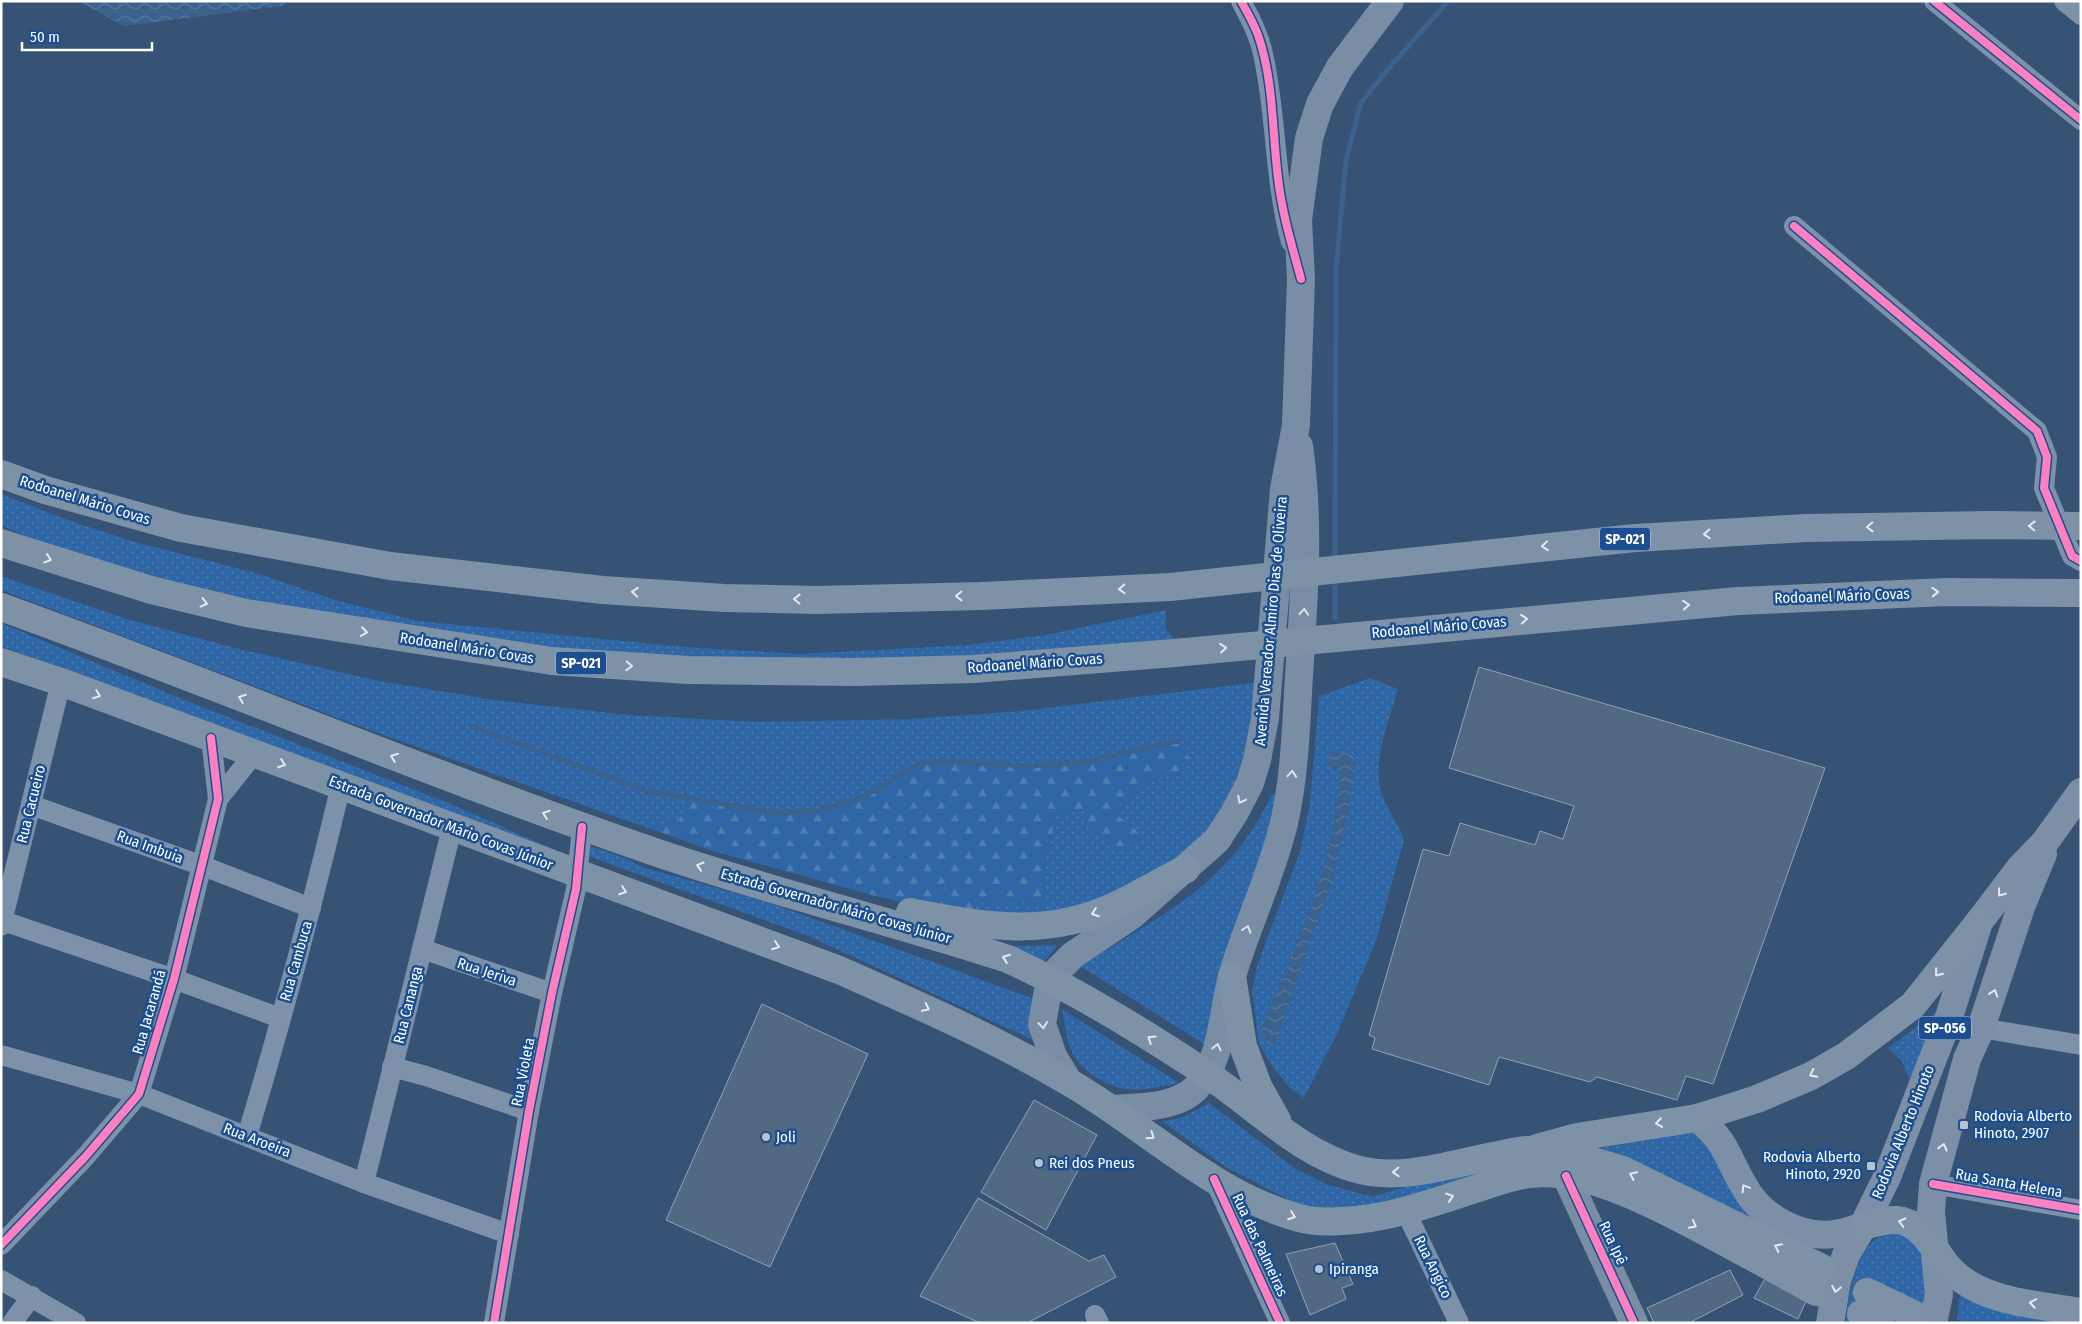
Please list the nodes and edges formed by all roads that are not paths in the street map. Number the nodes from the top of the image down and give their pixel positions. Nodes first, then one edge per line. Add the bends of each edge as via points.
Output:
1 (1241, 1) edge
2 (1390, 1) edge
3 (1934, 1) edge
4 (2064, 1) edge
5 (2081, 15) edge
6 (2081, 120) edge
7 (1794, 226) dead end
8 (1301, 279) junction
9 (1296, 425) junction
10 (1, 474) edge
11 (2081, 526) edge
12 (1, 543) edge
13 (2081, 561) edge
14 (2081, 593) edge
15 (1, 607) edge
16 (1, 662) edge
17 (61, 682) junction
18 (211, 738) junction
19 (254, 754) junction
20 (341, 785) junction
21 (2081, 792) edge
22 (218, 800) junction
23 (31, 805) junction
24 (582, 827) junction
25 (452, 828) junction
26 (2045, 842) junction
27 (203, 866) junction
28 (1186, 869) junction
29 (577, 874) junction
30 (797, 896) junction
31 (311, 908) junction
32 (1979, 922) junction
33 (2, 924) edge
34 (422, 949) junction
35 (1232, 976) junction
36 (1050, 978) junction
37 (174, 979) junction
38 (552, 993) junction
39 (280, 1018) junction
40 (1981, 1028) junction
41 (2081, 1045) edge
42 (1, 1055) edge
43 (392, 1067) junction
44 (1207, 1075) junction
45 (1068, 1081) junction
46 (139, 1094) junction
47 (1111, 1109) junction
48 (529, 1111) junction
49 (1697, 1118) junction
50 (1282, 1128) junction
51 (246, 1136) junction
52 (1530, 1150) junction
53 (1566, 1176) junction
54 (1214, 1179) junction
55 (364, 1182) junction
56 (1933, 1184) junction
57 (2081, 1210) edge
58 (1406, 1212) junction
59 (1864, 1226) junction
60 (509, 1234) junction
61 (1, 1245) edge
62 (1933, 1246) junction
63 (1, 1280) edge
64 (32, 1296) junction
65 (1869, 1310) edge
66 (2081, 1312) edge
67 (1923, 1319) edge
68 (12, 1323) edge
69 (76, 1323) edge
70 (494, 1323) edge
71 (1280, 1323) edge
72 (1459, 1323) edge
73 (1634, 1323) edge
74 (1830, 1323) edge

1 - 8 street via 1258,34 1263,53 1278,180 1286,226
2 - 8 main road, Avenida Vereador Almiro Dias de Oliveira via 1340,66 1320,104 1309,138 1298,220
3 - 6 street
4 - 5 street
7 - 13 street via 2037,431 2047,457 2044,488 2072,556
8 - 9 main road, Avenida Vereador Almiro Dias de Oliveira
9 -> 28 main road, Avenida Vereador Almiro Dias de Oliveira via 1284,489 1265,718 1257,760 1250,783 1217,840
35 -> 9 main road, Avenida Vereador Almiro Dias de Oliveira via 1281,833 1291,783 1305,596 1306,490
11 -> 10 highway, Rodoanel Mário Covas / SP-021 via 1806,528 1635,538 1170,587 981,596 818,600 724,598 603,590 390,566 181,528 45,490
12 -> 14 highway, Rodoanel Mário Covas / SP-021 via 151,590 246,613 552,661 688,670 856,672 974,669 1738,601 1947,592
24 -> 15 highway, Estrada Governador Mário Covas Júnior
16 - 17 highway, Estrada Governador Mário Covas Júnior
17 -> 18 highway, Estrada Governador Mário Covas Júnior
17 - 23 street, Rua Cacueiro
18 - 19 highway, Estrada Governador Mário Covas Júnior
18 - 22 street, Rua Jacarandá
19 -> 20 highway, Estrada Governador Mário Covas Júnior
19 - 22 street, Rua Jacarandá
20 - 25 highway, Estrada Governador Mário Covas Júnior
20 - 31 street, Rua Cambuca
21 - 26 main road, Rodovia Alberto Hinoto / SP-056
22 - 27 street, Rua Jacarandá
23 - 27 street, Rua Imbuia
23 - 33 street, Rua Cacueiro
24 - 29 street, Rua Violeta
30 -> 24 highway, Estrada Governador Mário Covas Júnior
25 - 29 highway, Estrada Governador Mário Covas Júnior
25 - 34 street, Rua Cananga
26 -> 32 main road, Rodovia Alberto Hinoto / SP-056 via 2020,868
40 -> 26 main road, Rodovia Alberto Hinoto / SP-056 via 2021,907 2042,860
27 - 31 street, Rua Imbuia
27 - 37 street, Rua Jacarandá
28 -> 30 highway via 1118,905 1041,927 981,926 891,908
28 - 36 main road, Avenida Vereador Almiro Dias de Oliveira via 1131,916 1064,962
29 - 38 street, Rua Violeta
29 -> 45 highway, Estrada Governador Mário Covas Júnior via 839,970 921,1006
36 -> 30 highway, Estrada Governador Mário Covas Júnior via 1008,958
31 - 39 street, Rua Cambuca
32 -> 49 highway via 1913,1005 1846,1056 1811,1076 1757,1099
32 - 59 main road, Rodovia Alberto Hinoto / SP-056 via 1948,1020
33 - 37 street
34 - 38 street, Rua Jeriva
34 - 43 street, Rua Cananga
44 -> 35 main road, Avenida Vereador Almiro Dias de Oliveira via 1214,1060
35 - 50 highway via 1249,1065
44 -> 36 highway, Estrada Governador Mário Covas Júnior
36 -> 45 main road via 1042,1024 1053,1056
37 - 39 street
37 - 46 street, Rua Jacarandá
38 - 48 street, Rua Violeta
39 - 51 street, Rua Cambuca
40 - 41 street
56 -> 40 main road, Rodovia Alberto Hinoto / SP-056 via 1965,1068
42 - 46 street, Rua Aroeira
43 - 48 street
43 - 55 street, Rua Cananga
44 - 47 main road, Avenida Vereador Almiro Dias de Oliveira via 1195,1089 1167,1102
44 - 50 highway, Estrada Governador Mário Covas Júnior
45 - 47 highway, Estrada Governador Mário Covas Júnior
46 - 51 street, Rua Aroeira
46 - 61 street, Rua Jacarandá via 86,1156
47 -> 54 highway, Estrada Governador Mário Covas Júnior
48 - 60 street, Rua Violeta
49 -> 52 highway via 1577,1137
59 -> 49 main road via 1821,1234 1794,1228 1773,1218 1755,1203 1743,1186 1723,1142
52 -> 50 highway, Estrada Governador Mário Covas Júnior via 1395,1173 1361,1170 1308,1148
51 - 55 street, Rua Aroeira
53 -> 52 highway, Estrada Governador Mário Covas Júnior via 1597,1183 1663,1209 1819,1280 1623,1170 1599,1162
58 -> 53 highway, Estrada Governador Mário Covas Júnior via 1506,1179 1529,1174
53 - 73 main road, Rua Ipê
54 -> 58 highway, Estrada Governador Mário Covas Júnior via 1260,1204 1300,1219 1323,1222 1369,1220
54 - 71 street, Rua das Palmeiras
55 - 60 street, Rua Aroeira
56 - 57 street, Rua Santa Helena
56 - 62 main road, Rodovia Alberto Hinoto / SP-056
58 - 72 street, Rua Angico
62 -> 59 highway via 1908,1222 1886,1220
59 -> 74 main road, Rodovia Alberto Hinoto / SP-056 via 1846,1256 1837,1281
60 - 70 street, Rua Violeta
66 -> 62 highway via 1980,1290 1949,1268
62 - 67 main road, Rodovia Alberto Hinoto / SP-056 via 1939,1295
63 - 64 street
64 - 68 street
64 - 69 street
65 - 67 highway

